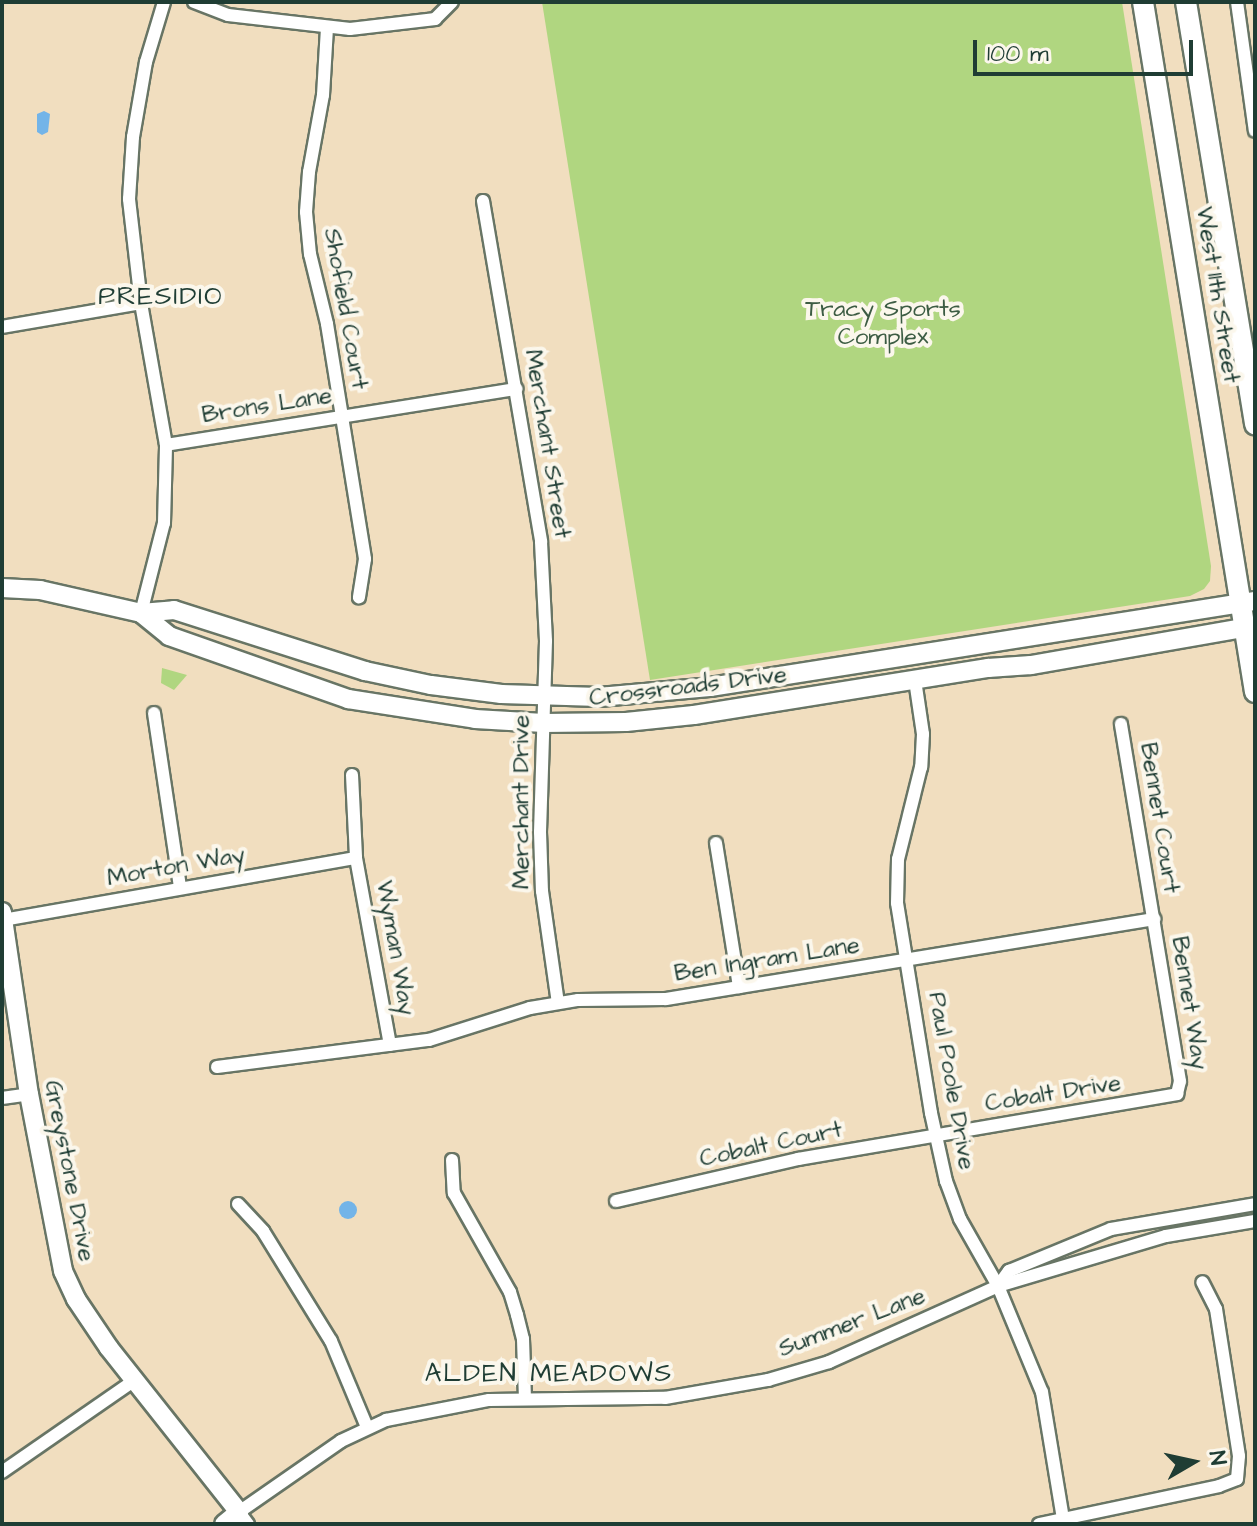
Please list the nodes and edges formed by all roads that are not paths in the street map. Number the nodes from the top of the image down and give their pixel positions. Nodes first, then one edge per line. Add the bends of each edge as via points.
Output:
1 (164, 2) edge
2 (194, 2) edge
3 (452, 2) edge
4 (1143, 2) edge
5 (1186, 2) edge
6 (1237, 2) edge
7 (327, 28) junction
8 (1255, 131) edge
9 (483, 201) dead end
10 (141, 303) junction
11 (2, 327) edge
12 (517, 389) junction
13 (342, 416) junction
14 (1255, 424) edge
15 (166, 445) junction
16 (2, 588) edge
17 (359, 598) dead end
18 (1248, 602) edge
19 (141, 613) junction
20 (1250, 628) edge
21 (915, 680) junction
22 (1255, 692) edge
23 (545, 696) junction
24 (154, 713) dead end
25 (544, 723) junction
26 (1121, 724) dead end
27 (352, 775) dead end
28 (716, 843) dead end
29 (356, 858) junction
30 (180, 888) junction
31 (3, 916) edge
32 (1154, 919) junction
33 (907, 961) junction
34 (739, 987) junction
35 (558, 1003) junction
36 (390, 1045) junction
37 (217, 1067) dead end
38 (29, 1094) junction
39 (1177, 1094) joint
40 (2, 1098) edge
41 (935, 1135) junction
42 (452, 1160) dead end
43 (616, 1201) dead end
44 (238, 1204) dead end
45 (1255, 1204) edge
46 (1255, 1221) edge
47 (1202, 1282) dead end
48 (998, 1286) junction
49 (135, 1380) junction
50 (525, 1398) junction
51 (367, 1427) junction
52 (2, 1472) edge
53 (243, 1518) edge
54 (1063, 1519) junction
55 (224, 1524) edge
56 (1039, 1524) edge

1 - 10 street via 146,62 133,137 129,199
2 - 7 street via 228,15
3 - 7 street via 435,19
4 - 18 main road, West 11th Street
5 - 14 main road, West 11th Street
6 - 8 street
7 - 13 street, Shofield Court via 306,212
9 - 12 street, Merchant Street
10 - 11 street
10 - 15 street
12 - 13 street, Brons Lane
12 - 23 street, Merchant Street via 541,542
13 - 15 street, Brons Lane
13 - 17 street, Shofield Court via 365,559
15 - 19 street via 164,523
16 - 19 street, Crossroads Drive via 40,590
18 - 20 main road, West 11th Street
18 - 23 street, Crossroads Drive via 688,690
19 - 23 street, Crossroads Drive via 174,610 365,671 431,685
19 - 25 street, Crossroads Drive via 169,636 348,699 475,719
20 - 21 street, Crossroads Drive
20 - 22 main road, West 11th Street
21 - 25 street, Crossroads Drive via 683,716
21 - 33 street, Paul Poole Drive via 923,734 921,767 898,859 897,903
23 - 25 street, Merchant Drive
24 - 30 street
25 - 35 street, Merchant Drive via 542,891
26 - 32 street, Bennet Court
27 - 29 street, Wyman Way
28 - 34 street
29 - 30 street, Morton Way
29 - 36 street, Wyman Way
30 - 31 street, Morton Way
31 - 38 street, Greystone Drive
32 - 33 street, Ben Ingram Lane
32 - 39 street, Bennet Way via 1180,1081
33 - 34 street, Ben Ingram Lane
33 - 41 street, Paul Poole Drive
34 - 35 street, Ben Ingram Lane via 666,999
35 - 36 street, Ben Ingram Lane via 429,1040
36 - 37 street, Ben Ingram Lane
38 - 40 street
38 - 49 street, Greystone Drive via 63,1271 76,1299
39 - 41 street, Cobalt Drive
41 - 43 street, Cobalt Court via 798,1159
41 - 48 street, Paul Poole Drive via 960,1219
42 - 50 street via 454,1193 510,1292 523,1339
44 - 51 street via 263,1231 331,1341
45 - 48 street, Summer Lane via 1111,1229 1009,1271
46 - 48 street, Summer Lane via 1166,1236
47 - 54 street via 1216,1309 1239,1456 1237,1479
48 - 50 street, Summer Lane via 829,1362 768,1380 665,1398
48 - 54 street, Paul Poole Drive via 1042,1392
49 - 52 street
49 - 53 street, Greystone Drive
50 - 51 street, Summer Lane via 411,1413
51 - 53 street, Summer Lane via 341,1441
53 - 55 street, Summer Lane
54 - 56 street

